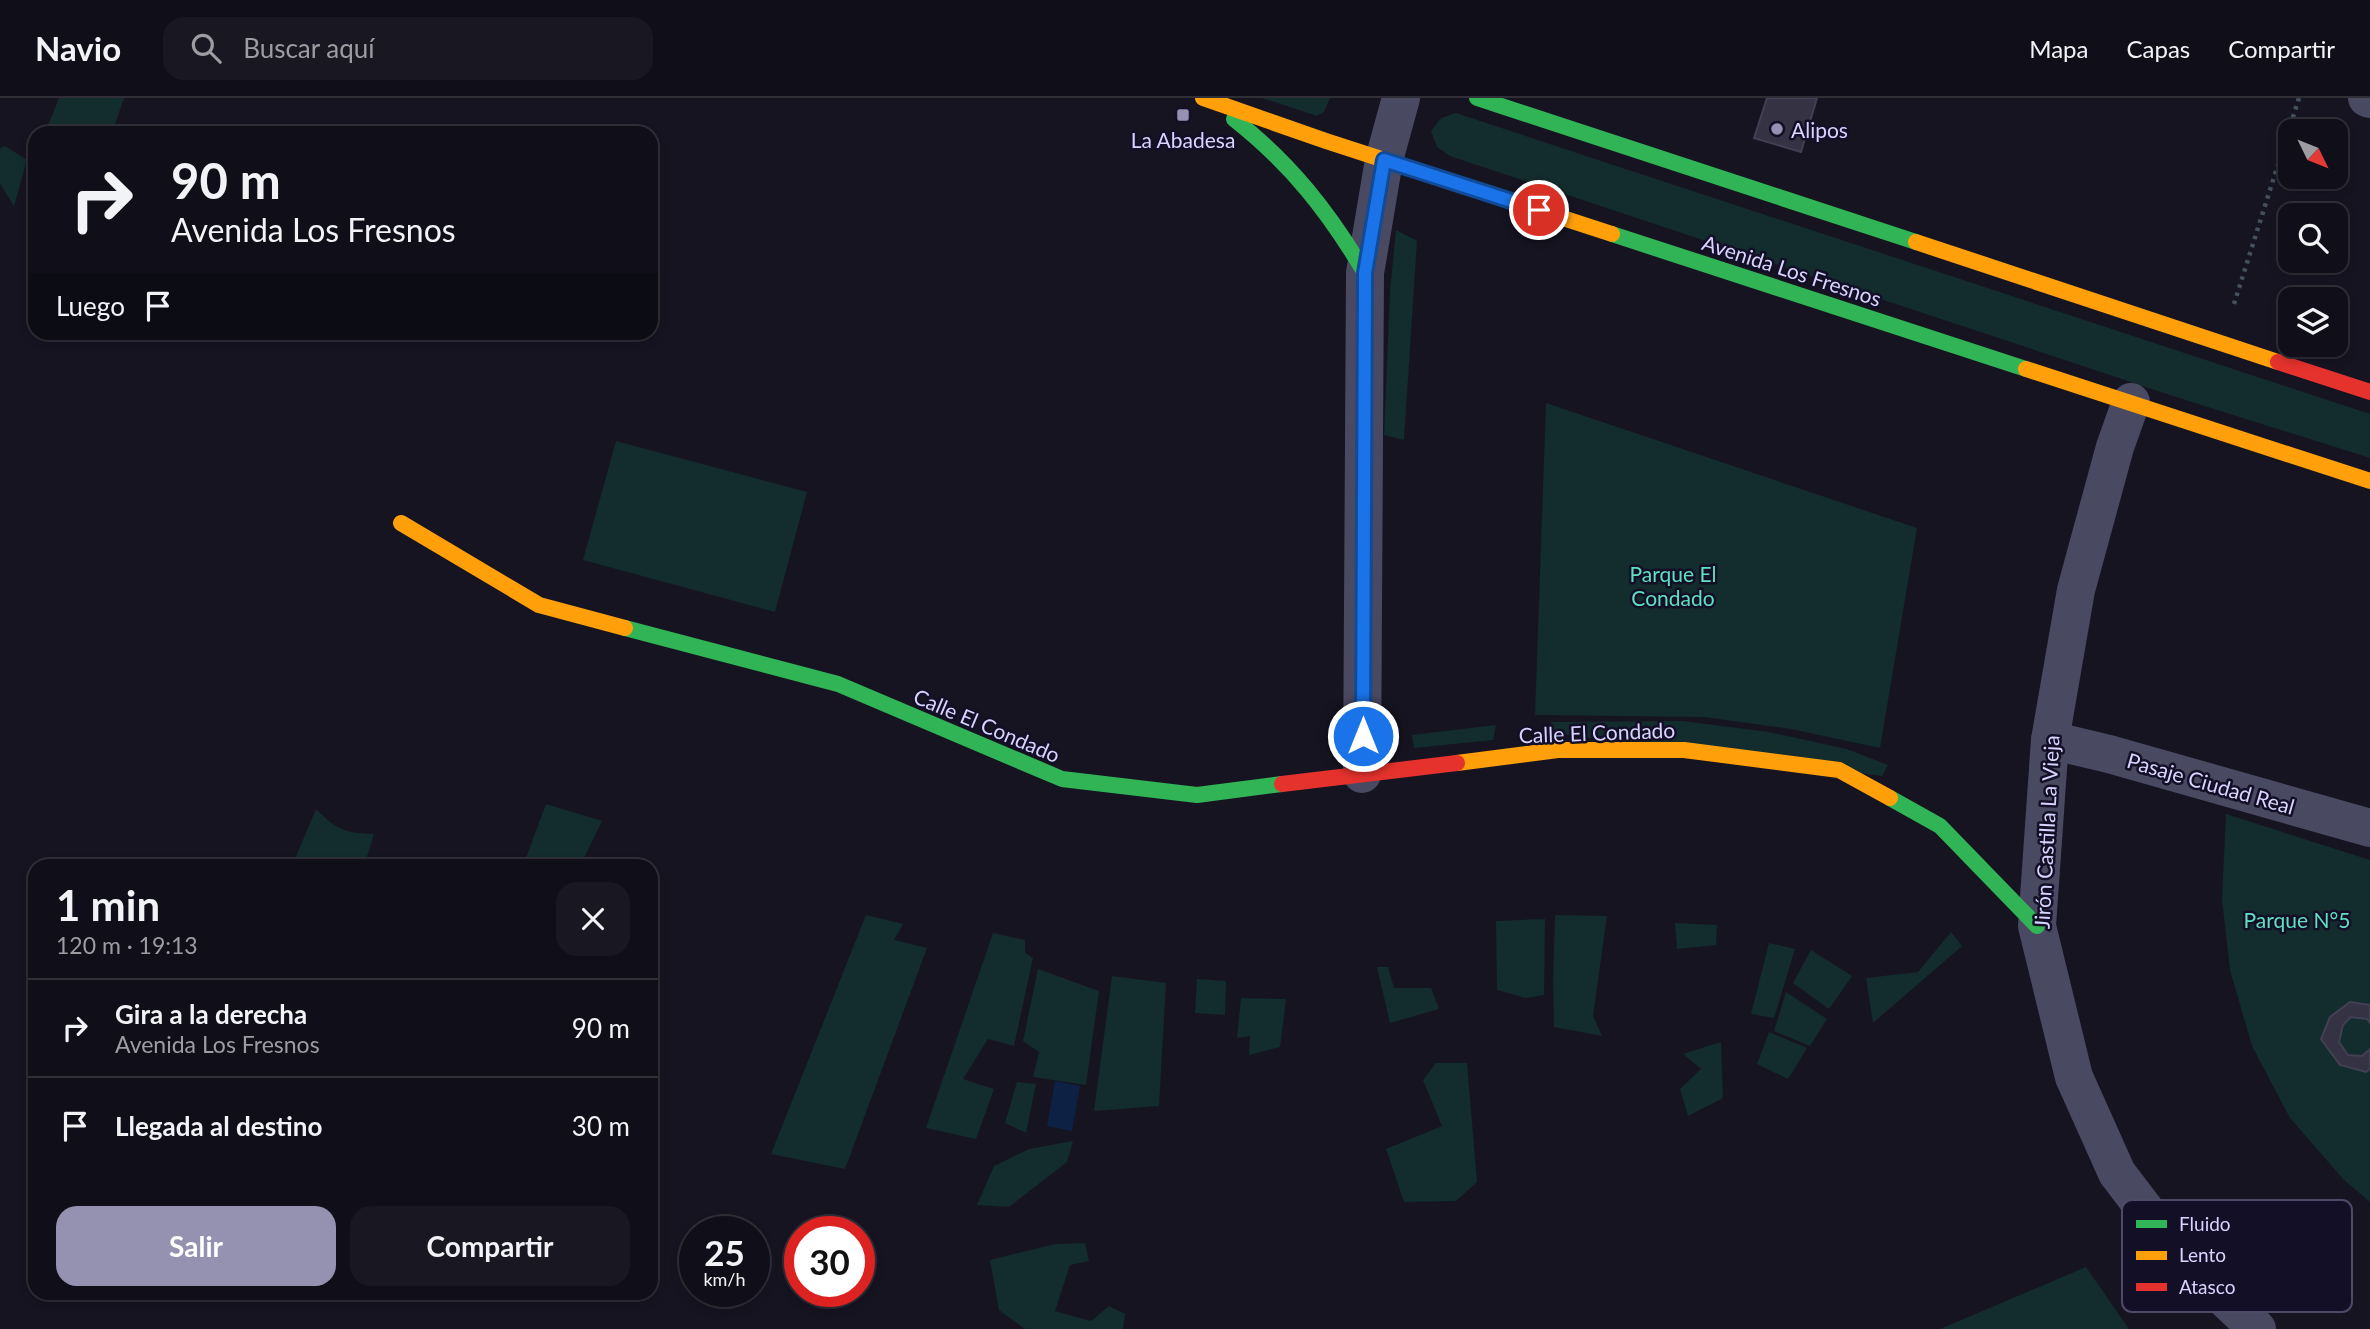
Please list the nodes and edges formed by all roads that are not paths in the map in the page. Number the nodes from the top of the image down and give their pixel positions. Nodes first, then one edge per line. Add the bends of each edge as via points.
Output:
1 (1401, 98) edge
2 (1477, 98) edge
3 (1205, 99) edge
4 (1384, 160) junction
5 (1365, 273) junction
6 (2370, 392) edge
7 (2131, 402) junction
8 (2370, 481) edge
9 (401, 523) dead end
10 (2050, 740) junction
11 (1362, 774) junction
12 (2370, 828) edge
13 (2037, 926) junction
14 (2138, 1200) edge
15 (2240, 1312) edge
16 (2258, 1329) edge

1 - 4 street
2 - 6 main road
3 - 4 main road, Avenida Los Fresnos
3 - 5 main road via 1288,165 1326,209
4 - 5 street
4 - 7 main road, Avenida Los Fresnos
5 - 11 street
7 - 8 main road, Avenida Los Fresnos
7 - 10 street, Jirón Castilla La Vieja via 2076,590
9 - 11 main road, Calle El Condado via 539,605 838,684 1062,779 1197,795
10 - 12 street, Pasaje Ciudad Real
10 - 13 street, Jirón Castilla La Vieja
11 - 13 main road, Calle El Condado via 1558,750 1684,750 1839,770 1940,826
13 - 14 street, Jirón Castilla La Vieja via 2074,1077 2117,1173
15 - 16 street, Jirón Castilla La Vieja

